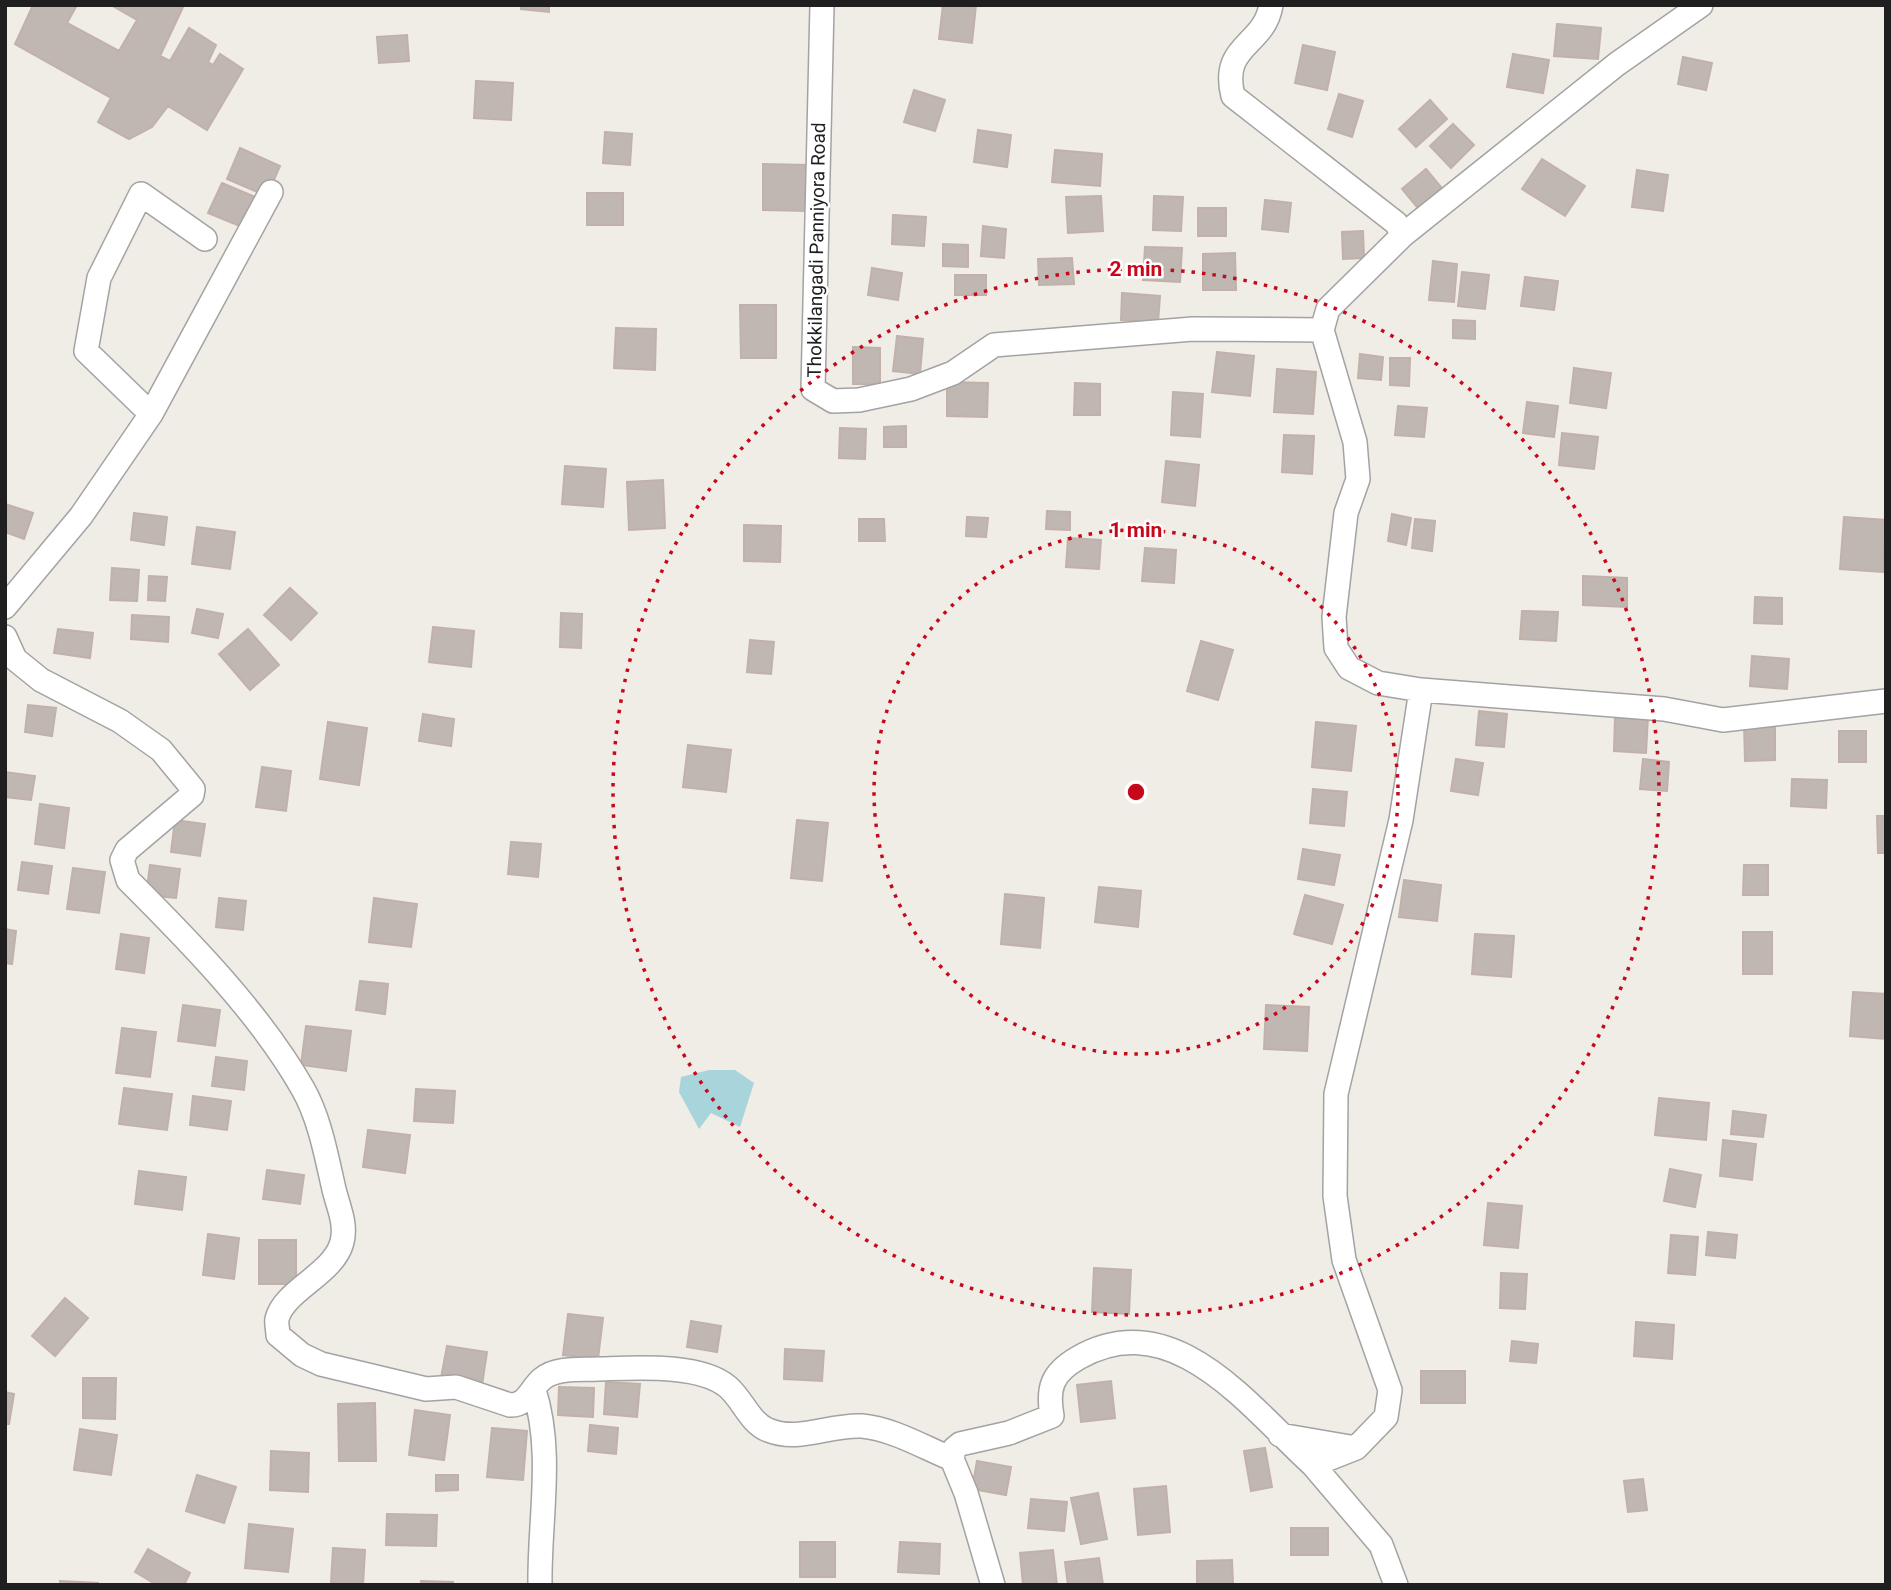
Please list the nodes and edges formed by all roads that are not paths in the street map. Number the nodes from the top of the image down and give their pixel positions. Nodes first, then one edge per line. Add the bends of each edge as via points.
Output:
1 (822, 5) edge
2 (1271, 5) edge
3 (1702, 5) edge
4 (271, 192) dead end
5 (1403, 235) junction
6 (205, 239) dead end
7 (1322, 330) junction
8 (151, 414) junction
9 (5, 607) edge
10 (5, 636) edge
11 (1422, 690) junction
12 (1886, 701) edge
13 (534, 1390) junction
14 (1280, 1435) junction
15 (1356, 1448) junction
16 (951, 1459) junction
17 (1313, 1465) junction
18 (540, 1585) edge
19 (993, 1585) edge
20 (1396, 1585) edge

1 - 7 street, Thokkilangadi Panniyora Road via 813,389 833,401 911,389 953,373 994,345 1193,329
2 - 5 street via 1269,18 1230,65 1233,96 1396,223
3 - 5 street via 1617,64
4 - 8 street
5 - 7 street via 1328,309
6 - 8 street via 141,194 99,278 86,351
7 - 11 street via 1355,442 1358,479 1346,513 1334,617 1336,648 1349,668 1378,683
8 - 9 street via 81,516
10 - 13 street via 23,666 140,735 160,750 192,789 192,795 127,850 122,860 128,880 247,1010 304,1090 344,1221 342,1244 318,1277 292,1297 277,1318 278,1335 321,1364 426,1389 456,1387 516,1406
11 - 12 street via 1664,709 1723,720
11 - 15 street via 1401,820 1336,1094 1335,1196 1344,1260 1390,1390 1386,1417
13 - 16 street via 542,1378 564,1370 635,1368 695,1373 713,1377 729,1388 757,1424 769,1431 809,1435 829,1428 884,1429
13 - 18 street via 546,1472
14 - 15 street
14 - 16 street via 1217,1374 1182,1352 1153,1344 1111,1345 1078,1358 1057,1374 1048,1393 1052,1416 1009,1433 960,1444
14 - 17 street
15 - 17 street
16 - 19 street
17 - 20 street via 1381,1545

